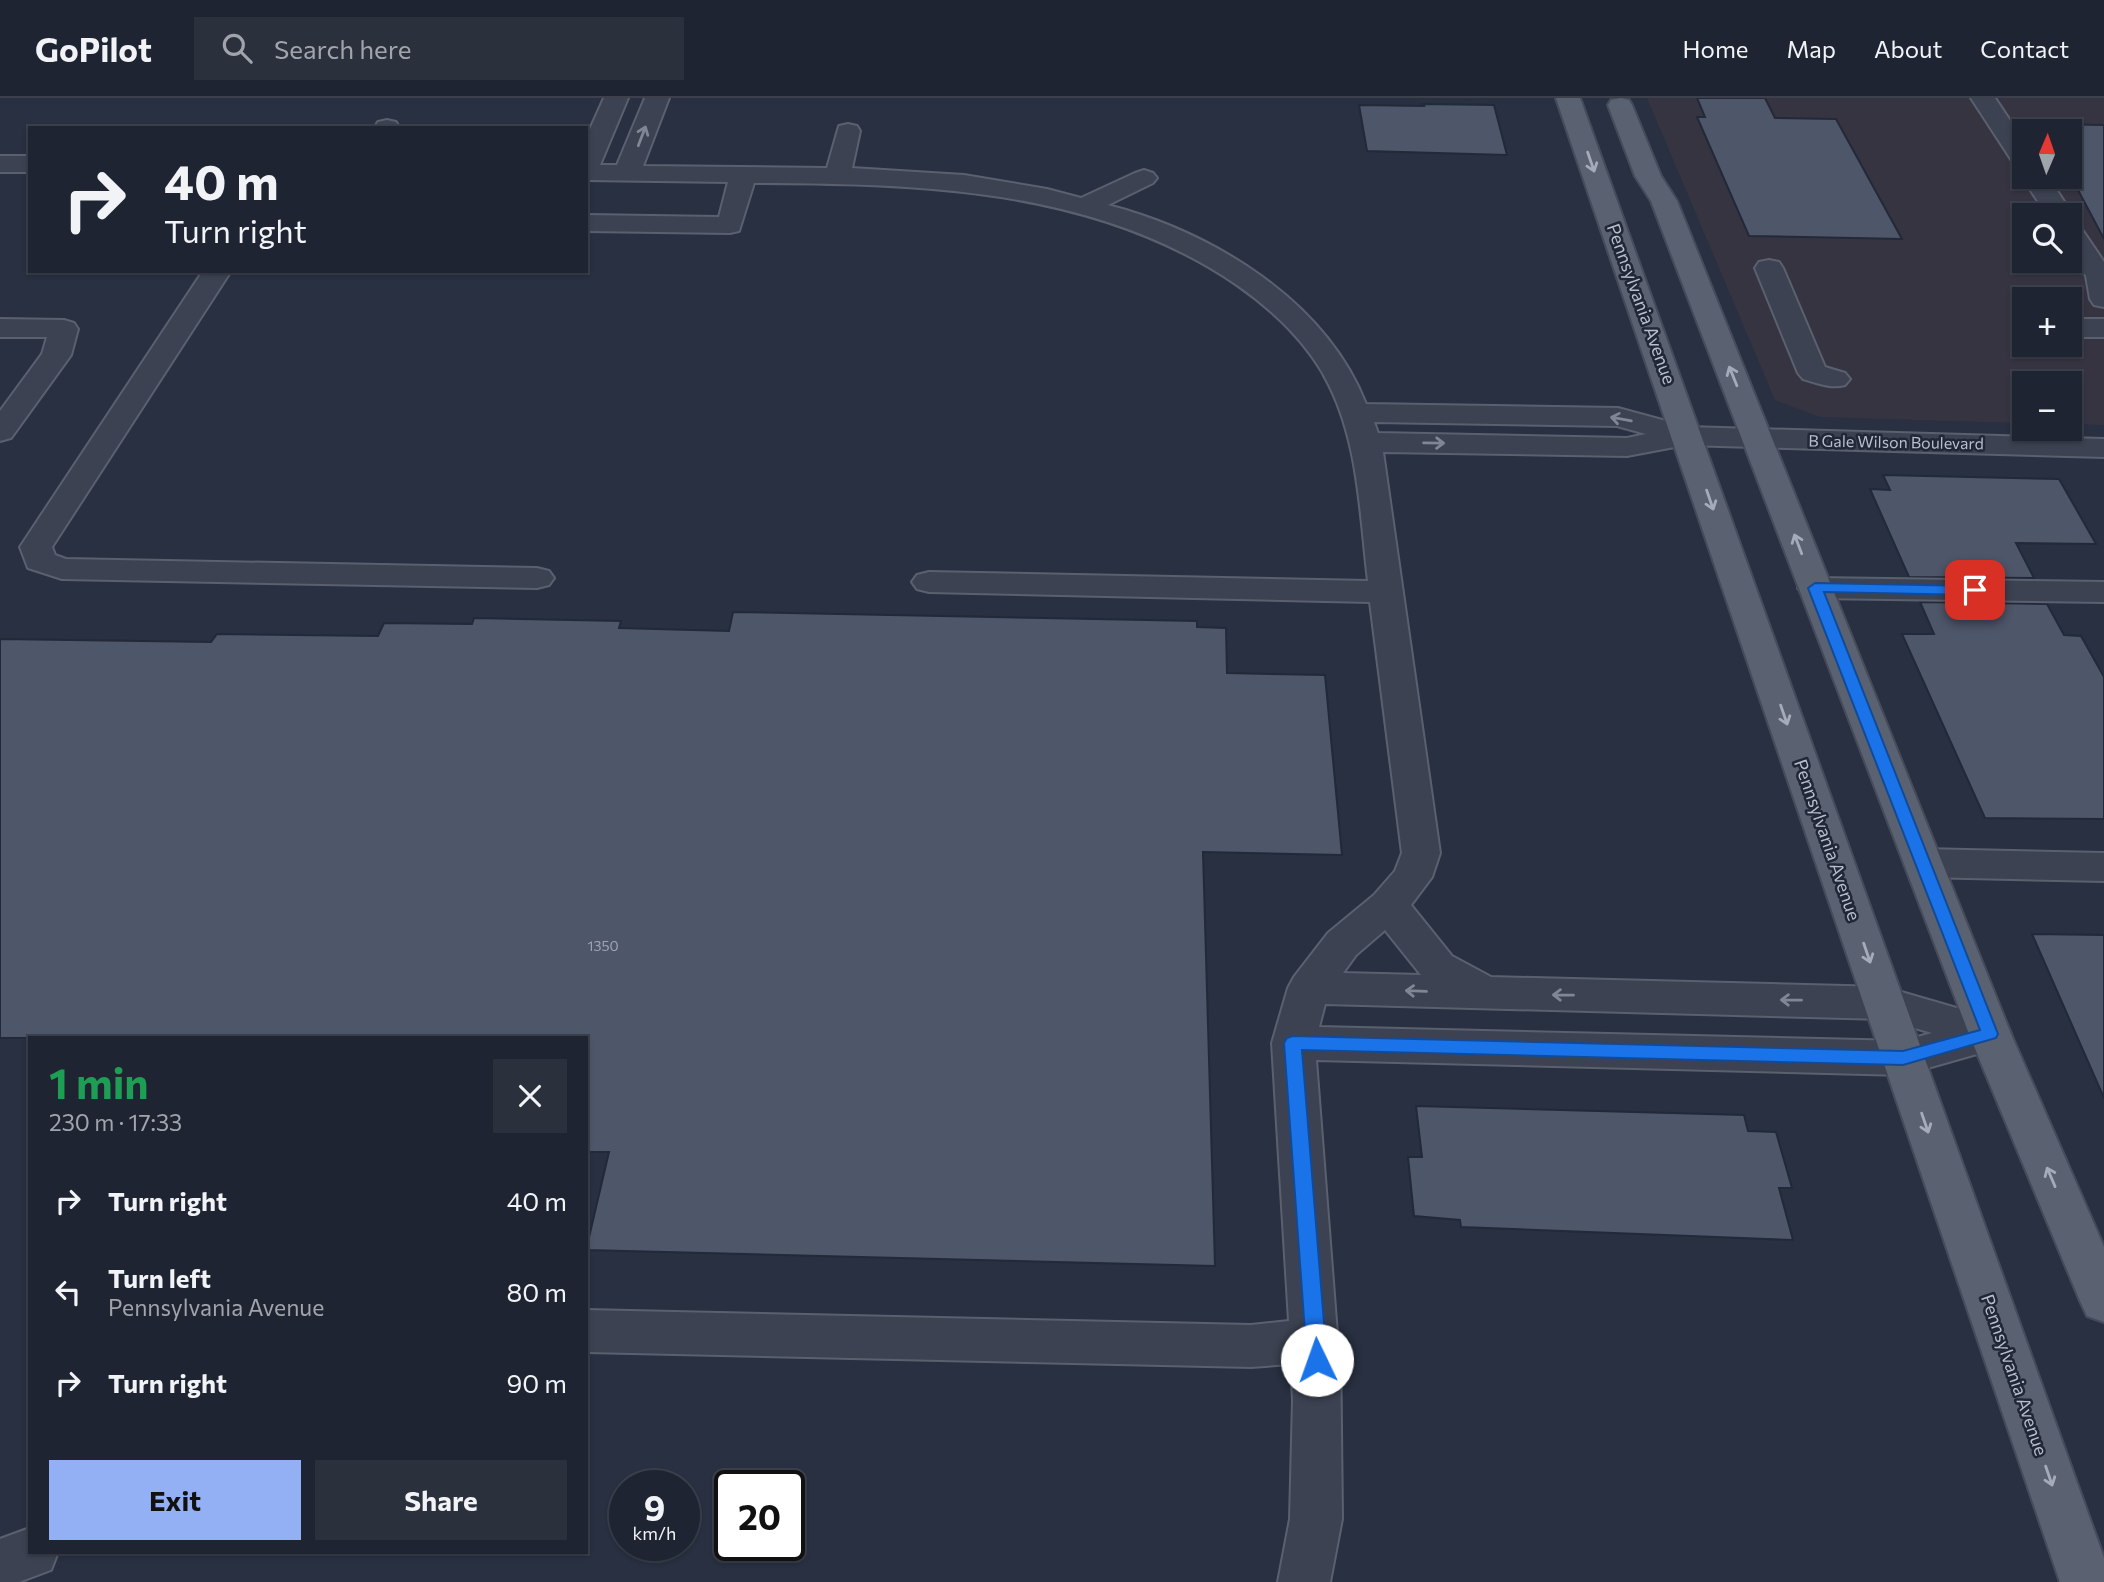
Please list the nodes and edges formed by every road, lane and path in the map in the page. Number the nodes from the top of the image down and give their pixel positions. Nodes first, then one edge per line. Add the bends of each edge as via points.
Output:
1 (615, 98) edge
2 (657, 98) edge
3 (1568, 98) edge
4 (1983, 98) edge
5 (1618, 100) edge
6 (848, 131) dead end
7 (2012, 142) edge
8 (0, 164) edge
9 (28, 164) edge
10 (588, 165) edge
11 (588, 170) edge
12 (627, 173) junction
13 (743, 175) junction
14 (838, 176) junction
15 (1144, 178) dead end
16 (1086, 205) junction
17 (588, 223) edge
18 (2082, 250) edge
19 (1769, 268) dead end
20 (216, 273) edge
21 (2103, 284) edge
22 (0, 328) edge
23 (2082, 328) edge
24 (2104, 328) edge
25 (1835, 379) dead end
26 (1362, 427) junction
27 (0, 432) edge
28 (1687, 436) junction
29 (1757, 439) junction
30 (2104, 448) edge
31 (537, 578) dead end
32 (929, 582) dead end
33 (1815, 588) junction
34 (1386, 592) junction
35 (2104, 593) edge
36 (1923, 863) junction
37 (2104, 867) edge
38 (1388, 905) junction
39 (1309, 988) junction
40 (1485, 993) junction
41 (1884, 1003) junction
42 (1990, 1034) junction
43 (1293, 1043) junction
44 (1903, 1058) junction
45 (2091, 1240) edge
46 (2104, 1301) edge
47 (588, 1331) edge
48 (1316, 1340) junction
49 (28, 1554) edge
50 (0, 1564) edge
51 (1304, 1582) edge
52 (2086, 1582) edge

1 - 10 street
12 -> 2 street
3 -> 28 main road, Pennsylvania Avenue
4 - 7 street
29 -> 5 main road via 1664,201 1648,176
6 - 14 street
8 - 9 street
11 - 12 street
12 - 13 street
13 - 14 street
13 - 17 street via 730,225
14 - 16 street via 989,186
15 - 16 street
16 - 26 street via 1185,242 1264,289 1310,332 1349,393
18 - 21 street
19 - 25 street via 1813,373
20 - 31 street via 36,547 40,561 62,569
22 - 27 street via 64,329 56,355
23 - 24 street
26 - 28 street, B Gale Wilson Boulevard via 1627,447
26 - 34 street
28 - 29 street, B Gale Wilson Boulevard
28 -> 41 main road, Pennsylvania Avenue
29 - 30 street, B Gale Wilson Boulevard
33 -> 29 main road
32 - 34 street
33 - 35 street
33 - 36 main road
34 - 38 street via 1421,853 1412,877
36 - 37 street
36 - 42 main road
38 - 39 street via 1342,944
38 - 40 street via 1438,967
40 -> 39 street
39 - 43 street
41 -> 40 street
41 - 42 street
41 - 44 main road, Pennsylvania Avenue
42 - 44 street
45 -> 42 main road
43 - 44 street
43 - 48 street
44 -> 52 main road, Pennsylvania Avenue
45 - 46 main road
47 - 48 street via 1251,1346
48 - 51 street via 1316,1519
49 - 50 street

